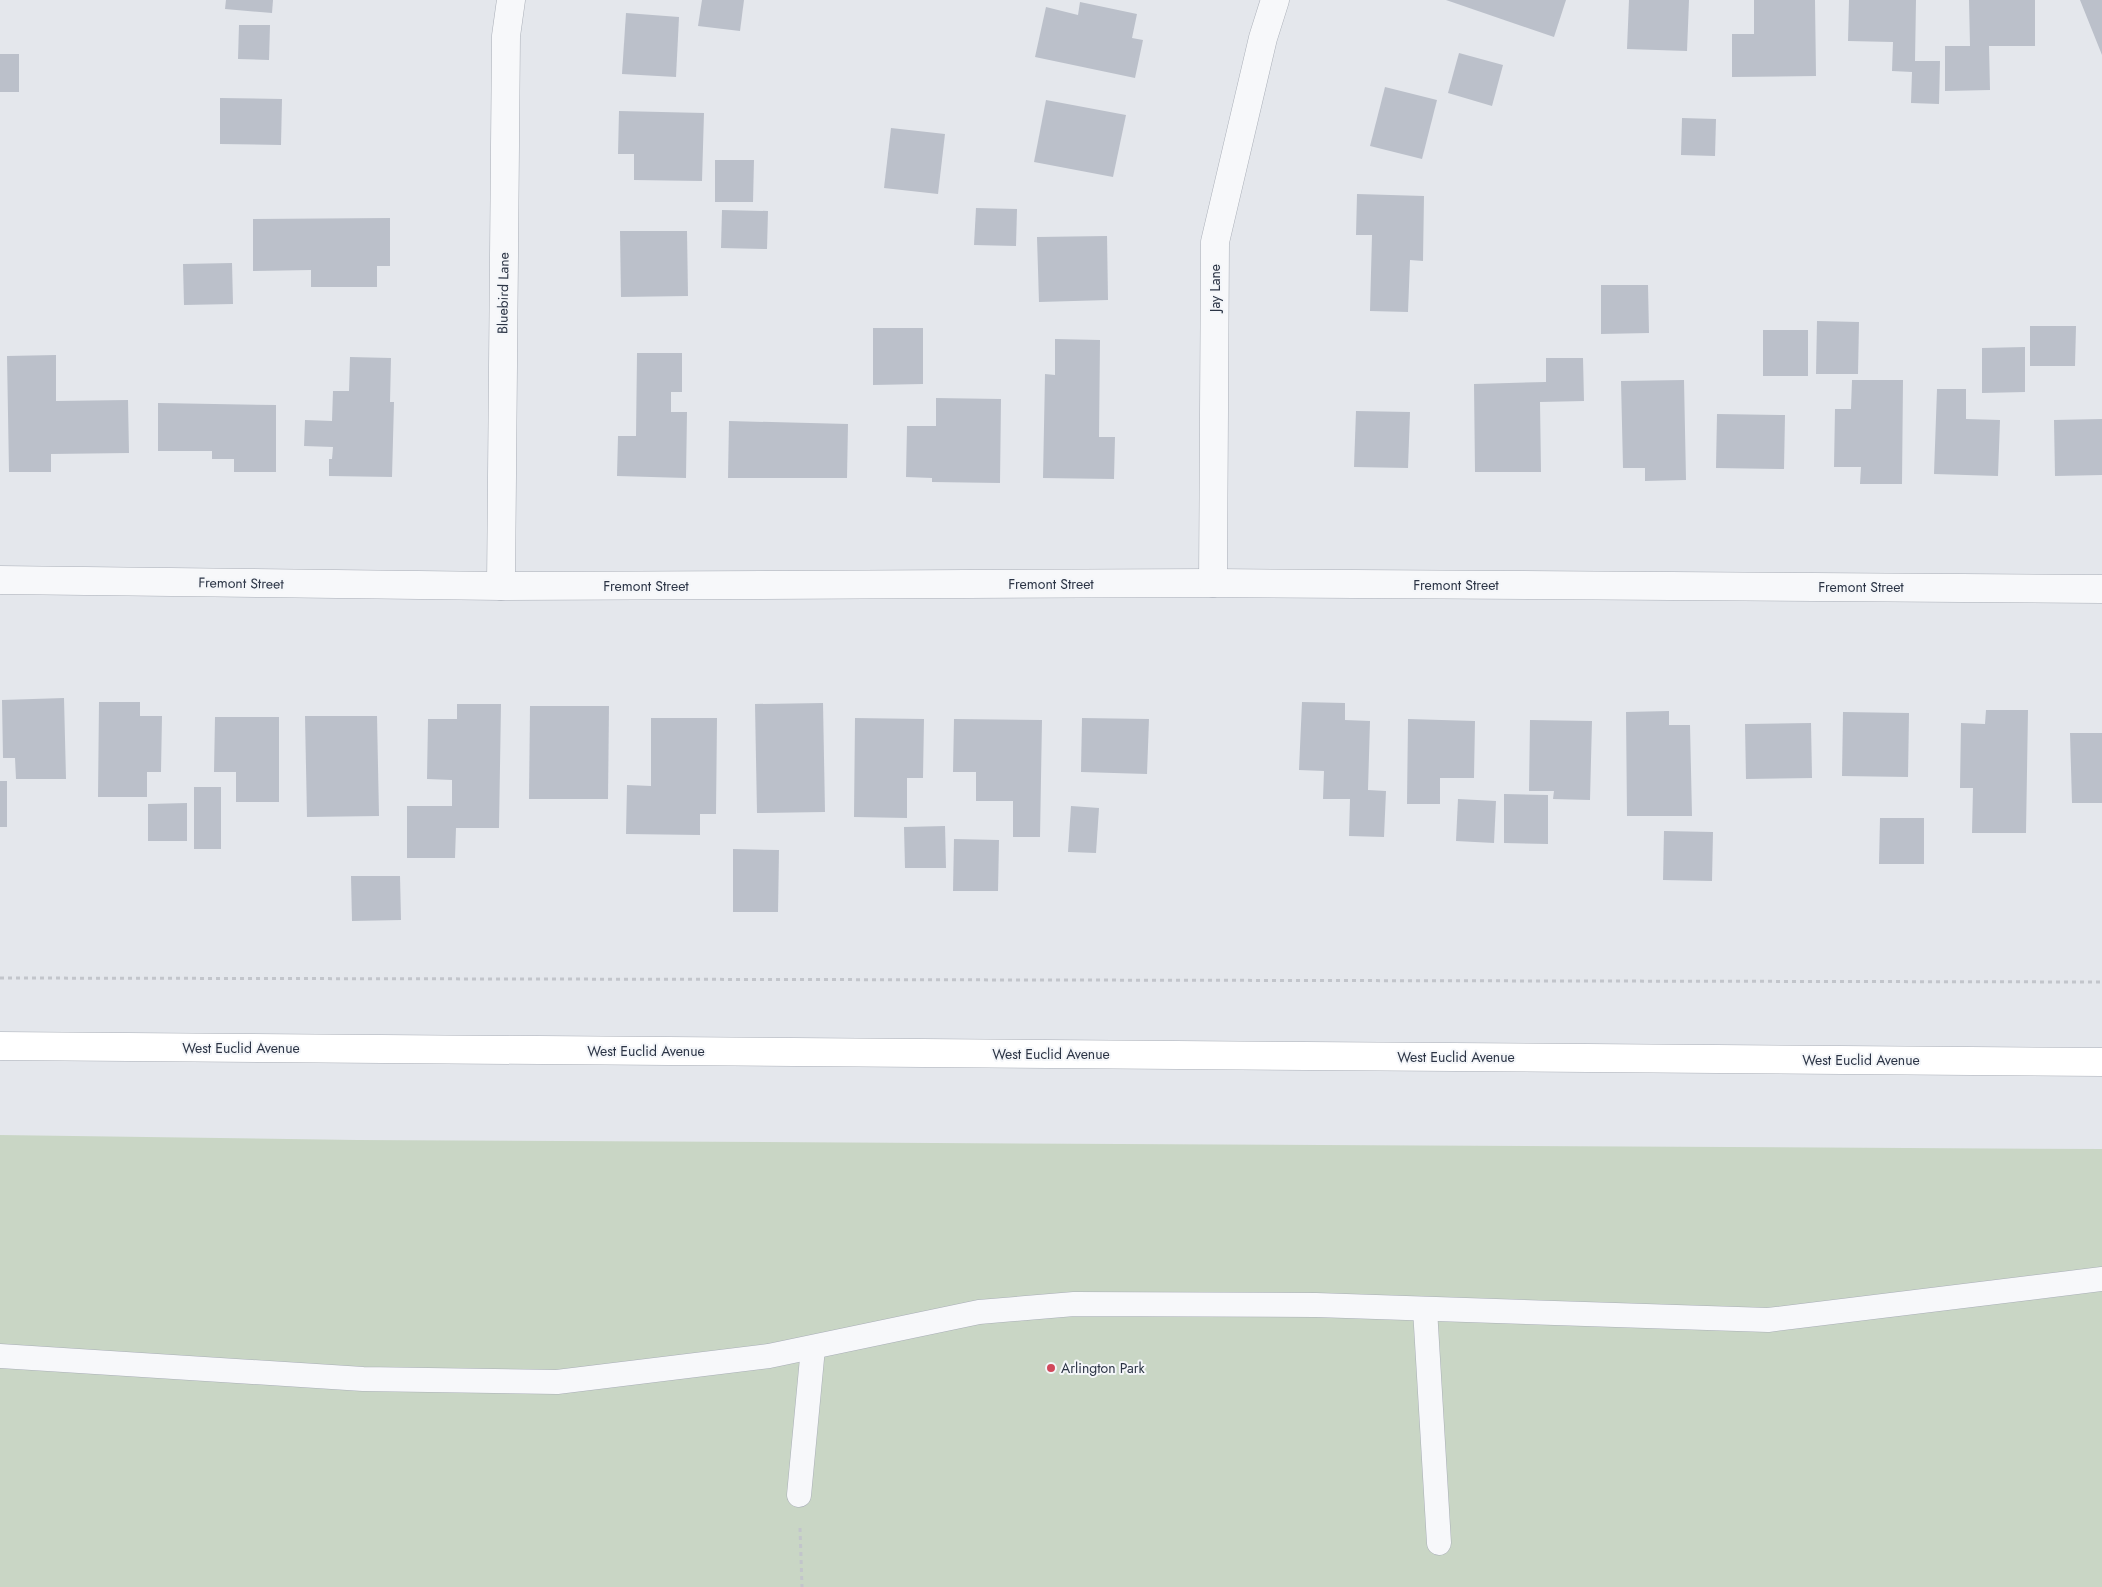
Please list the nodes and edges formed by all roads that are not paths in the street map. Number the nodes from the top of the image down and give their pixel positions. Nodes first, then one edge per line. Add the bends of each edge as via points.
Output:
1 (511, 0) edge
2 (1275, 0) edge
3 (0, 580) edge
4 (1212, 583) junction
5 (500, 586) junction
6 (2102, 589) edge
7 (0, 1046) edge
8 (2102, 1062) edge
9 (2102, 1279) edge
10 (1425, 1309) junction
11 (813, 1348) junction
12 (0, 1356) edge
13 (799, 1496) road end
14 (1439, 1543) dead end

1 - 5 street, Bluebird Lane via 506,36
2 - 4 street, Jay Lane via 1263,38 1216,242
3 - 5 street, Fremont Street
4 - 5 street, Fremont Street
4 - 6 street, Fremont Street
7 - 8 main road, West Euclid Avenue
9 - 10 lane via 1768,1320
10 - 11 lane via 1074,1304 979,1312
10 - 14 lane
11 - 12 lane via 558,1382 363,1379
11 - 13 lane

